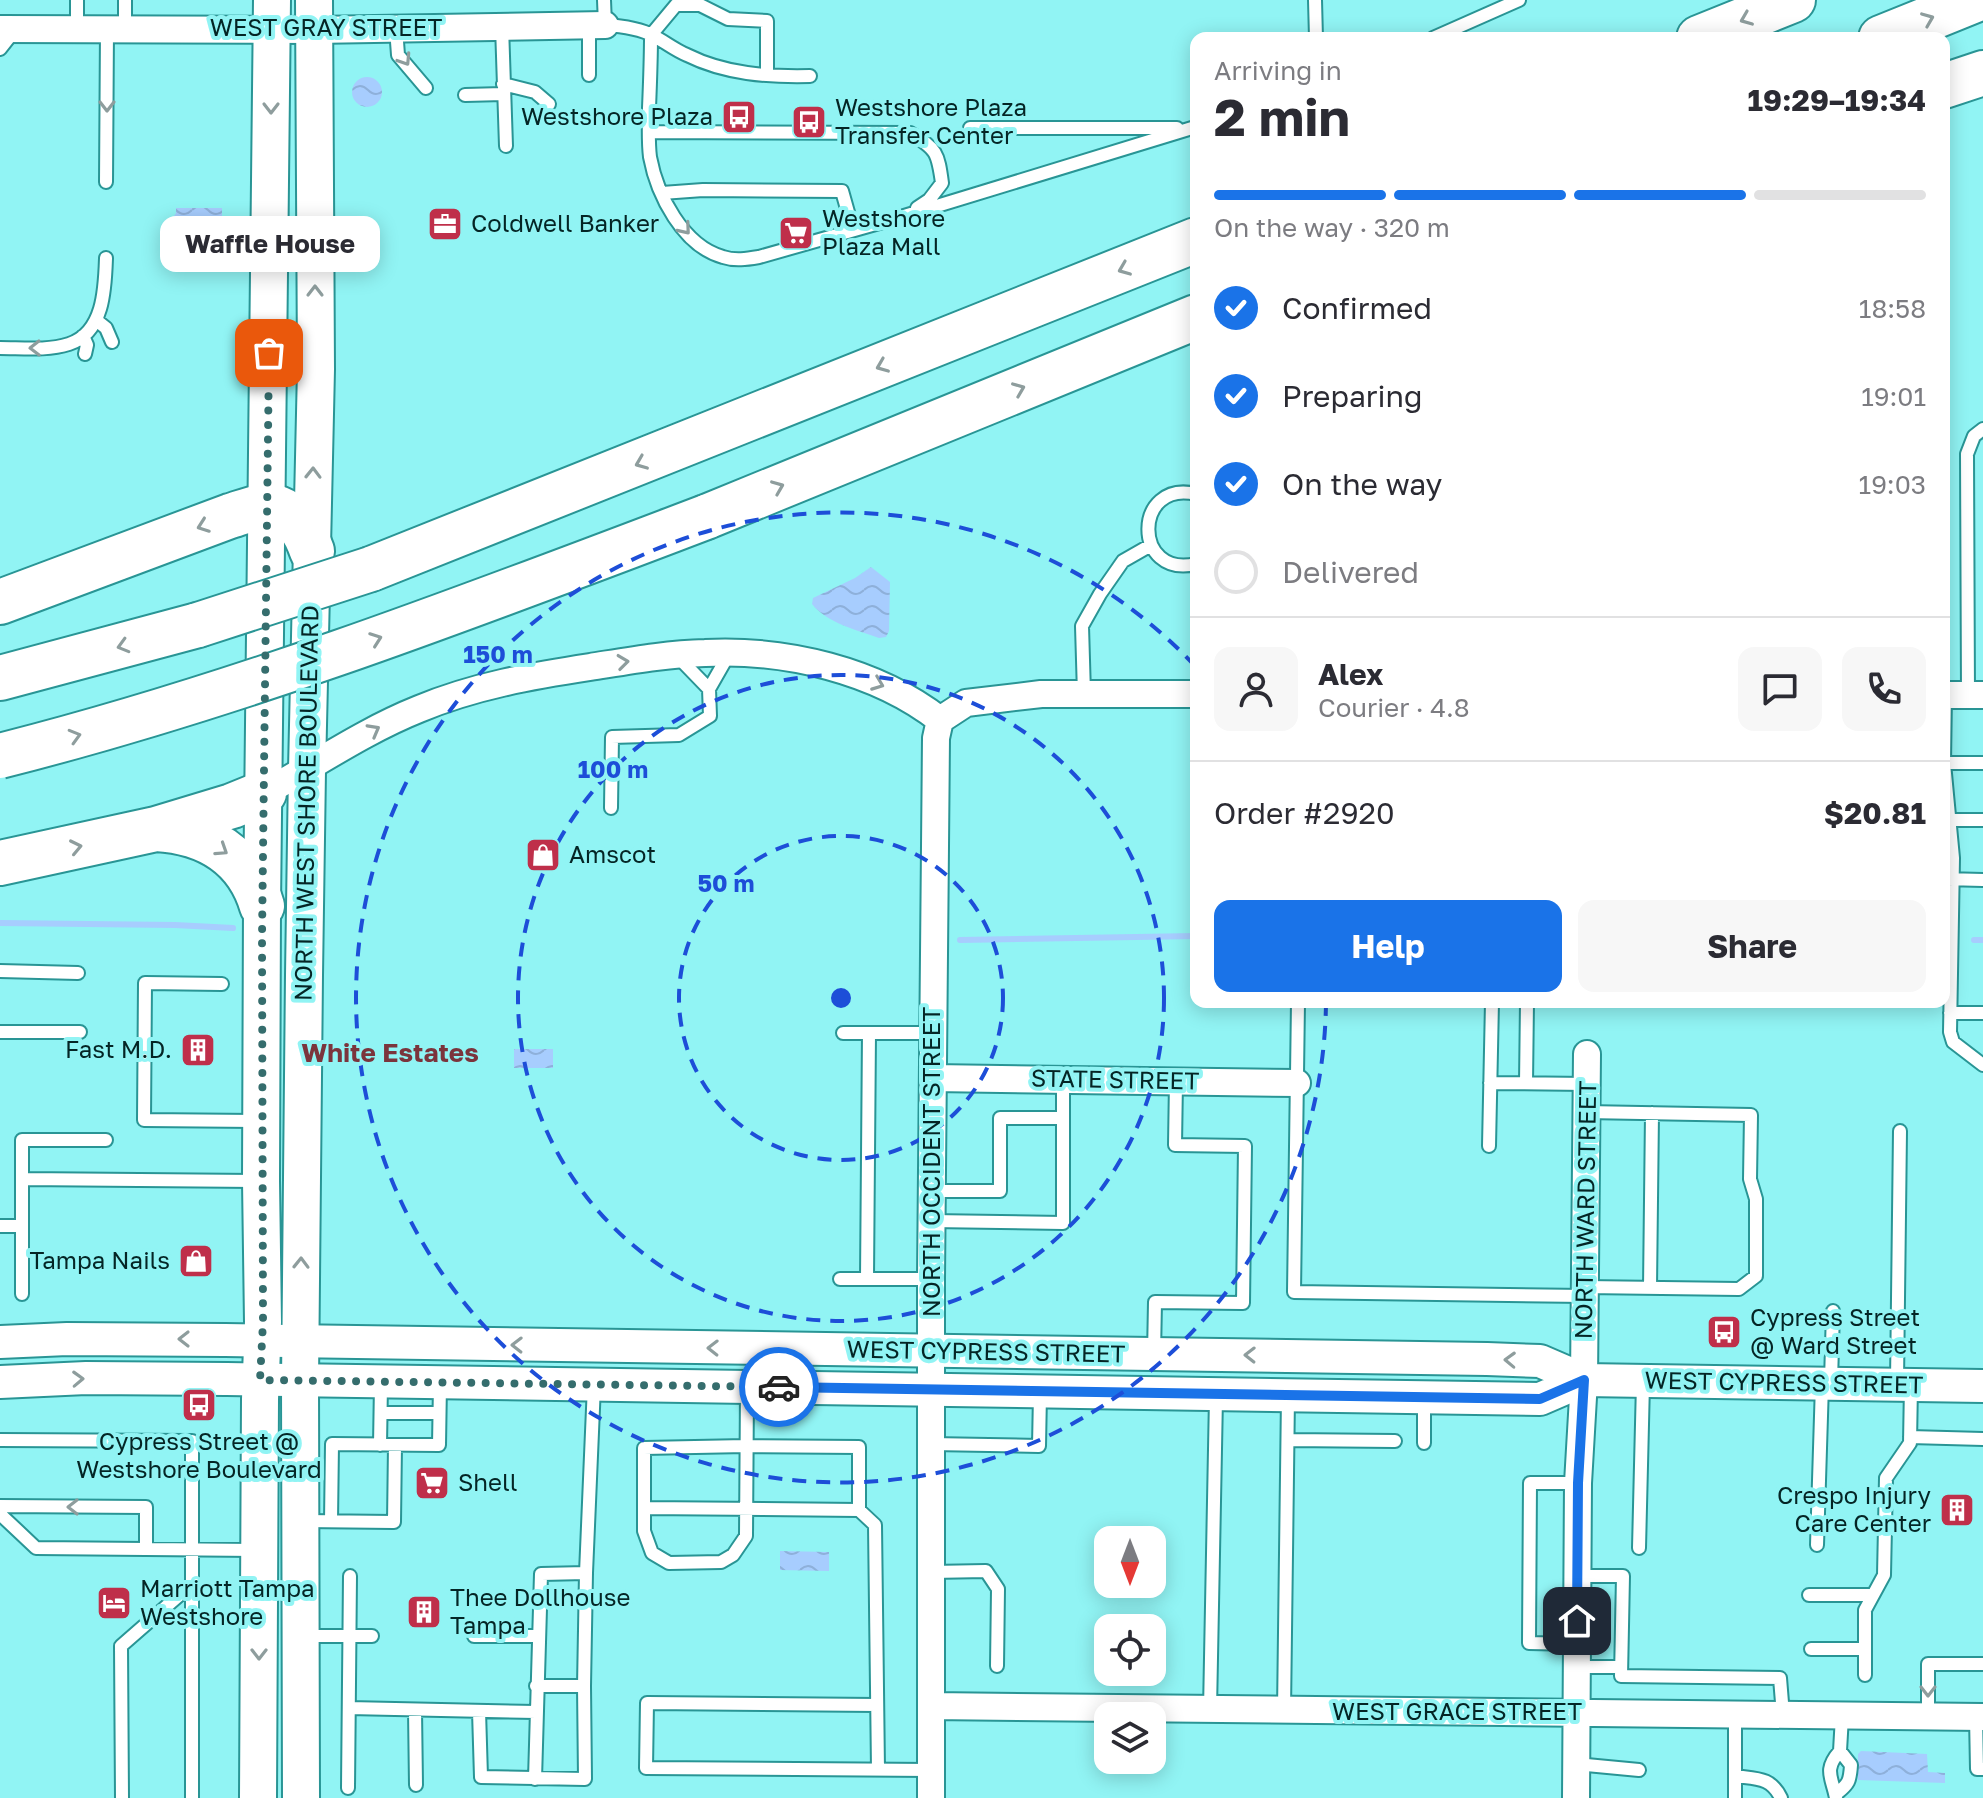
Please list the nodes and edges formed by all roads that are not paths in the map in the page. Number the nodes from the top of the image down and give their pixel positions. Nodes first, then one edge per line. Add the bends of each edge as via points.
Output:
1 (77, 0) edge
2 (125, 0) edge
3 (1315, 0) edge
4 (1519, 0) edge
5 (1793, 0) edge
6 (1975, 0) edge
7 (271, 15) edge
8 (314, 15) edge
9 (599, 16) edge
10 (502, 26) junction
11 (396, 28) junction
12 (116, 29) junction
13 (77, 30) junction
14 (1316, 32) edge
15 (1447, 32) edge
16 (1714, 32) edge
17 (1896, 32) edge
18 (651, 35) junction
19 (5, 36) edge
20 (1983, 73) edge
21 (589, 75) dead end
22 (767, 75) junction
23 (810, 76) dead end
24 (1950, 84) edge
25 (426, 88) dead end
26 (503, 89) junction
27 (465, 95) dead end
28 (549, 104) dead end
29 (970, 128) dead end
30 (1190, 128) edge
31 (1190, 129) edge
32 (649, 132) junction
33 (506, 146) dead end
34 (106, 182) dead end
35 (662, 193) junction
36 (904, 216) junction
37 (853, 230) junction
38 (1190, 242) edge
39 (106, 258) dead end
40 (1190, 319) edge
41 (96, 320) junction
42 (83, 336) junction
43 (112, 342) dead end
44 (0, 348) edge
45 (85, 354) dead end
46 (1983, 429) edge
47 (1190, 493) edge
48 (267, 506) junction
49 (1151, 545) junction
50 (312, 551) junction
51 (1190, 565) edge
52 (0, 602) edge
53 (729, 653) junction
54 (676, 655) junction
55 (0, 678) edge
56 (709, 689) junction
57 (1084, 694) junction
58 (1190, 694) edge
59 (1960, 695) edge
60 (940, 720) junction
61 (1950, 738) edge
62 (0, 756) edge
63 (1950, 763) edge
64 (1983, 763) edge
65 (307, 770) junction
66 (264, 793) junction
67 (611, 808) dead end
68 (1950, 820) edge
69 (1983, 820) edge
70 (156, 829) junction
71 (1950, 842) edge
72 (0, 863) edge
73 (1950, 871) edge
74 (1950, 879) edge
75 (1983, 880) edge
76 (262, 906) junction
77 (0, 971) edge
78 (78, 973) dead end
79 (222, 984) dead end
80 (1298, 1008) edge
81 (1492, 1008) edge
82 (1527, 1008) edge
83 (1950, 1008) edge
84 (1950, 1013) junction
85 (1983, 1013) edge
86 (0, 1032) edge
87 (80, 1032) dead end
88 (843, 1033) dead end
89 (869, 1033) junction
90 (933, 1033) junction
91 (1587, 1054) dead end
92 (1983, 1065) edge
93 (933, 1078) junction
94 (1063, 1080) junction
95 (1176, 1081) junction
96 (1297, 1083) junction
97 (1490, 1083) junction
98 (1526, 1083) junction
99 (1587, 1084) junction
100 (1586, 1112) junction
101 (1652, 1113) junction
102 (1063, 1118) junction
103 (261, 1121) junction
104 (1900, 1131) dead end
105 (106, 1140) dead end
106 (1489, 1146) dead end
107 (22, 1179) junction
108 (261, 1181) junction
109 (932, 1191) junction
110 (931, 1221) junction
111 (0, 1226) edge
112 (22, 1226) junction
113 (840, 1279) dead end
114 (867, 1279) junction
115 (931, 1279) junction
116 (1650, 1288) junction
117 (1585, 1292) junction
118 (22, 1294) dead end
119 (1833, 1311) dead end
120 (262, 1340) junction
121 (301, 1341) junction
122 (0, 1342) edge
123 (595, 1346) junction
124 (931, 1351) junction
125 (1154, 1354) junction
126 (260, 1380) junction
127 (1584, 1380) junction
128 (300, 1381) junction
129 (0, 1382) edge
130 (1643, 1382) junction
131 (1826, 1384) junction
132 (594, 1385) junction
133 (1904, 1385) junction
134 (1983, 1386) edge
135 (747, 1387) junction
136 (931, 1389) junction
137 (1040, 1391) junction
138 (1216, 1394) junction
139 (1288, 1396) junction
140 (1424, 1397) junction
141 (381, 1398) junction
142 (440, 1398) junction
143 (1910, 1437) junction
144 (1983, 1439) edge
145 (0, 1440) edge
146 (1288, 1440) junction
147 (1395, 1441) dead end
148 (1424, 1443) dead end
149 (931, 1444) junction
150 (380, 1445) junction
151 (395, 1445) junction
152 (746, 1446) junction
153 (316, 1453) junction
154 (1578, 1483) junction
155 (0, 1506) edge
156 (644, 1508) junction
157 (746, 1509) junction
158 (859, 1510) junction
159 (0, 1514) edge
160 (316, 1521) junction
161 (1817, 1545) dead end
162 (1639, 1548) dead end
163 (146, 1549) junction
164 (192, 1550) junction
165 (259, 1551) junction
166 (931, 1572) junction
167 (586, 1573) junction
168 (350, 1576) dead end
169 (1577, 1576) junction
170 (192, 1584) junction
171 (1809, 1595) dead end
172 (1873, 1595) junction
173 (301, 1636) junction
174 (372, 1636) dead end
175 (474, 1636) dead end
176 (539, 1636) junction
177 (349, 1637) junction
178 (1811, 1649) dead end
179 (1865, 1649) junction
180 (1577, 1655) junction
181 (1983, 1664) edge
182 (997, 1666) dead end
183 (1621, 1667) junction
184 (1865, 1675) dead end
185 (536, 1686) junction
186 (584, 1686) junction
187 (877, 1705) junction
188 (931, 1706) junction
189 (349, 1708) junction
190 (415, 1710) junction
191 (1210, 1710) junction
192 (479, 1711) junction
193 (1284, 1711) junction
194 (536, 1712) junction
195 (1577, 1712) junction
196 (1735, 1714) junction
197 (1783, 1715) junction
198 (1842, 1716) junction
199 (1928, 1717) junction
200 (1980, 1717) edge
201 (1840, 1751) junction
202 (1576, 1764) junction
203 (1983, 1769) edge
204 (878, 1770) junction
205 (931, 1770) junction
206 (1639, 1770) dead end
207 (1735, 1776) junction
208 (535, 1779) junction
209 (416, 1785) dead end
210 (348, 1788) dead end
211 (1836, 1796) edge
212 (122, 1798) edge
213 (192, 1798) edge
214 (258, 1798) edge
215 (301, 1798) edge
216 (931, 1798) edge
217 (1576, 1798) edge
218 (1735, 1798) edge
219 (1781, 1798) edge

1 - 13 lane
2 - 12 lane
3 - 14 lane
4 - 15 lane
5 -> 16 highway
17 -> 6 highway
7 - 8 street, WEST GRAY STREET
7 - 12 street, WEST GRAY STREET
7 -> 48 main road, NORTH WEST SHORE BOULEVARD
8 - 11 street, WEST GRAY STREET
50 -> 8 main road, NORTH WEST SHORE BOULEVARD
9 - 10 street, WEST GRAY STREET
9 - 18 lane, WEST GRAY STREET
9 - 21 lane
10 - 11 street, WEST GRAY STREET
10 - 26 lane
11 -> 25 lane via 398,55
12 - 13 street, WEST GRAY STREET
12 -> 34 lane
13 - 19 street, WEST GRAY STREET
18 - 22 lane, WEST GRAY STREET via 688,56 737,73
18 - 22 lane via 676,5 700,5 728,19 767,21
18 - 32 lane
20 - 24 highway
22 - 23 lane, WEST GRAY STREET
26 - 27 lane
26 - 28 lane via 535,92
26 - 33 lane
29 - 30 lane
31 - 36 lane
32 - 35 lane via 650,157
32 - 36 lane via 910,133 939,158 942,183 929,200
35 - 37 lane via 842,191
35 -> 37 lane via 691,238 722,257 759,257
36 - 37 lane
38 -> 55 highway, bridge via 371,569 198,625
39 - 41 lane
62 -> 40 highway, bridge via 150,714 366,643 706,517
41 - 42 lane
41 - 43 lane
42 -> 44 lane via 48,348
42 - 45 lane
46 - 59 lane via 1967,454
47 - 49 lane via 1159,501 1148,522
48 - 50 highway via 297,522
48 -> 52 highway
48 - 66 main road, NORTH WEST SHORE BOULEVARD
49 - 51 lane via 1169,562
49 - 57 lane via 1123,561 1082,626
50 - 65 main road, NORTH WEST SHORE BOULEVARD
53 - 54 street
53 - 56 lane
53 -> 60 street via 801,660 846,672 919,703
54 - 56 lane
65 -> 54 street via 386,723 450,697 542,674
56 - 67 lane via 710,716 679,735 612,737
57 - 58 street
57 - 60 street via 966,703
59 - 61 lane
60 - 90 street, NORTH OCCIDENT STREET
63 - 64 lane
65 - 66 street
121 -> 65 main road, NORTH WEST SHORE BOULEVARD
66 - 70 highway
66 - 76 main road, NORTH WEST SHORE BOULEVARD
68 - 69 lane
72 -> 70 highway
70 -> 76 highway via 191,834 228,853 251,877
71 - 73 lane
74 - 75 lane
76 - 103 main road, NORTH WEST SHORE BOULEVARD
77 - 78 lane
79 - 103 lane via 145,983 144,1120
80 - 96 lane
81 - 97 lane
82 - 98 lane
83 - 84 lane
84 - 85 lane
84 - 92 lane via 1953,1042
86 - 87 lane
88 - 89 lane
89 - 90 lane
89 - 114 lane
90 - 93 street, NORTH OCCIDENT STREET
91 - 99 street, NORTH WARD STREET
93 - 94 street, STATE STREET
93 - 109 street, NORTH OCCIDENT STREET
94 - 95 street, STATE STREET
94 - 102 lane
95 - 96 street, STATE STREET
95 - 125 lane via 1175,1145 1245,1146 1243,1303 1155,1302
96 - 117 lane via 1294,1292
97 - 98 lane
97 - 106 lane
98 - 99 lane
99 - 100 street, NORTH WARD STREET
100 - 101 lane
100 - 117 street, NORTH WARD STREET
101 - 116 lane
101 - 116 lane via 1751,1115 1756,1276 1739,1289
102 - 109 lane via 1000,1118 1000,1191
102 - 110 lane via 1063,1223
103 - 108 main road, NORTH WEST SHORE BOULEVARD
104 - 133 lane
105 - 107 lane via 22,1140
107 - 108 lane
107 - 112 lane
108 - 120 main road, NORTH WEST SHORE BOULEVARD
109 - 110 street, NORTH OCCIDENT STREET
110 - 115 street, NORTH OCCIDENT STREET
111 - 112 lane
112 - 118 lane
113 - 114 lane
114 - 115 lane
115 - 124 street, NORTH OCCIDENT STREET
116 - 117 lane
117 - 127 street, NORTH WARD STREET
119 - 131 lane
120 - 121 street, WEST CYPRESS STREET
120 -> 122 street, WEST CYPRESS STREET
120 - 126 main road, NORTH WEST SHORE BOULEVARD
123 -> 121 street, WEST CYPRESS STREET
121 - 128 main road, NORTH WEST SHORE BOULEVARD
124 -> 123 street, WEST CYPRESS STREET
123 - 132 street
124 - 125 street, WEST CYPRESS STREET
124 - 136 street, NORTH OCCIDENT STREET
127 -> 125 street, WEST CYPRESS STREET via 1540,1361
126 - 128 street, WEST CYPRESS STREET
129 -> 126 street, WEST CYPRESS STREET
126 - 165 main road, NORTH WEST SHORE BOULEVARD
127 - 130 street, WEST CYPRESS STREET
127 - 140 street, WEST CYPRESS STREET via 1540,1399
127 - 154 street, NORTH WARD STREET
128 - 141 street, WEST CYPRESS STREET
128 - 153 main road, NORTH WEST SHORE BOULEVARD
130 - 131 street, WEST CYPRESS STREET
130 - 162 lane
131 - 133 street, WEST CYPRESS STREET
131 - 161 lane
132 - 135 street, WEST CYPRESS STREET
132 - 142 street, WEST CYPRESS STREET
132 - 167 lane
133 - 134 street, WEST CYPRESS STREET
133 - 143 lane
135 - 136 street, WEST CYPRESS STREET
135 - 152 lane
136 - 137 street, WEST CYPRESS STREET
136 - 149 street, NORTH OCCIDENT STREET
137 - 138 street, WEST CYPRESS STREET
137 - 149 lane via 1039,1446
138 - 139 street, WEST CYPRESS STREET
138 - 191 lane
139 - 140 street, WEST CYPRESS STREET
139 - 146 lane
140 - 148 lane
141 - 142 street, WEST CYPRESS STREET
141 - 150 lane
142 - 151 lane via 439,1445
143 - 144 lane
143 - 172 lane via 1886,1478 1884,1575
145 - 164 lane via 192,1441
146 - 147 lane
146 - 193 lane
149 - 166 street, NORTH OCCIDENT STREET
150 - 151 lane
150 - 153 lane via 332,1444
151 - 160 lane via 394,1522
152 - 156 lane via 644,1448
152 - 157 lane
152 - 158 lane via 859,1447
153 - 160 main road, NORTH WEST SHORE BOULEVARD
154 - 169 street, NORTH WARD STREET
154 - 180 lane via 1530,1483 1529,1614 1529,1643
163 -> 155 lane via 146,1507
156 - 157 lane
156 - 157 lane via 644,1531 652,1553 669,1563 721,1562 733,1555 746,1536
157 - 158 lane
158 - 187 lane via 875,1525
159 - 163 lane via 36,1548
160 - 173 main road, NORTH WEST SHORE BOULEVARD
163 - 164 lane
164 - 165 lane
164 - 170 lane
165 -> 214 main road, NORTH WEST SHORE BOULEVARD
166 - 182 lane via 986,1571 998,1589
166 - 188 street, NORTH OCCIDENT STREET
167 - 176 lane via 541,1574
167 - 186 lane
168 - 177 lane
169 - 180 street, NORTH WARD STREET
169 - 183 lane via 1623,1576
170 - 212 lane via 121,1646
170 - 213 lane
171 - 172 lane
172 - 179 lane via 1865,1610
173 - 177 lane
173 - 215 main road, NORTH WEST SHORE BOULEVARD
174 - 177 lane
175 - 176 lane
176 - 185 lane
177 - 189 lane
178 - 179 lane
179 - 184 lane
180 - 183 lane
180 - 195 street, NORTH WARD STREET
181 -> 199 lane via 1928,1664
183 - 197 lane via 1621,1676 1780,1678
185 - 186 lane
185 - 194 lane
186 - 208 lane via 585,1779
187 - 204 lane
187 - 204 lane via 647,1703 646,1768
188 - 191 street, WEST GRACE STREET
188 - 205 street, NORTH OCCIDENT STREET
189 - 190 lane
189 - 210 lane
190 - 192 lane
190 - 209 lane
191 - 193 street, WEST GRACE STREET
192 - 194 lane
192 - 208 lane via 481,1777
193 - 195 street, WEST GRACE STREET
194 - 208 lane
195 - 196 street, WEST GRACE STREET
195 - 202 street, NORTH WARD STREET
196 - 197 street, WEST GRACE STREET
196 - 207 lane
197 - 198 street, WEST GRACE STREET
198 - 199 street, WEST GRACE STREET
198 - 201 lane
199 - 200 street, WEST GRACE STREET
200 - 203 lane via 1977,1769
201 - 211 lane via 1829,1769
201 - 211 lane via 1851,1765 1850,1779
202 - 206 lane
202 - 217 street, NORTH WARD STREET
204 - 205 lane
205 - 216 street, NORTH OCCIDENT STREET
207 - 218 lane
207 - 219 lane via 1762,1779 1775,1786

